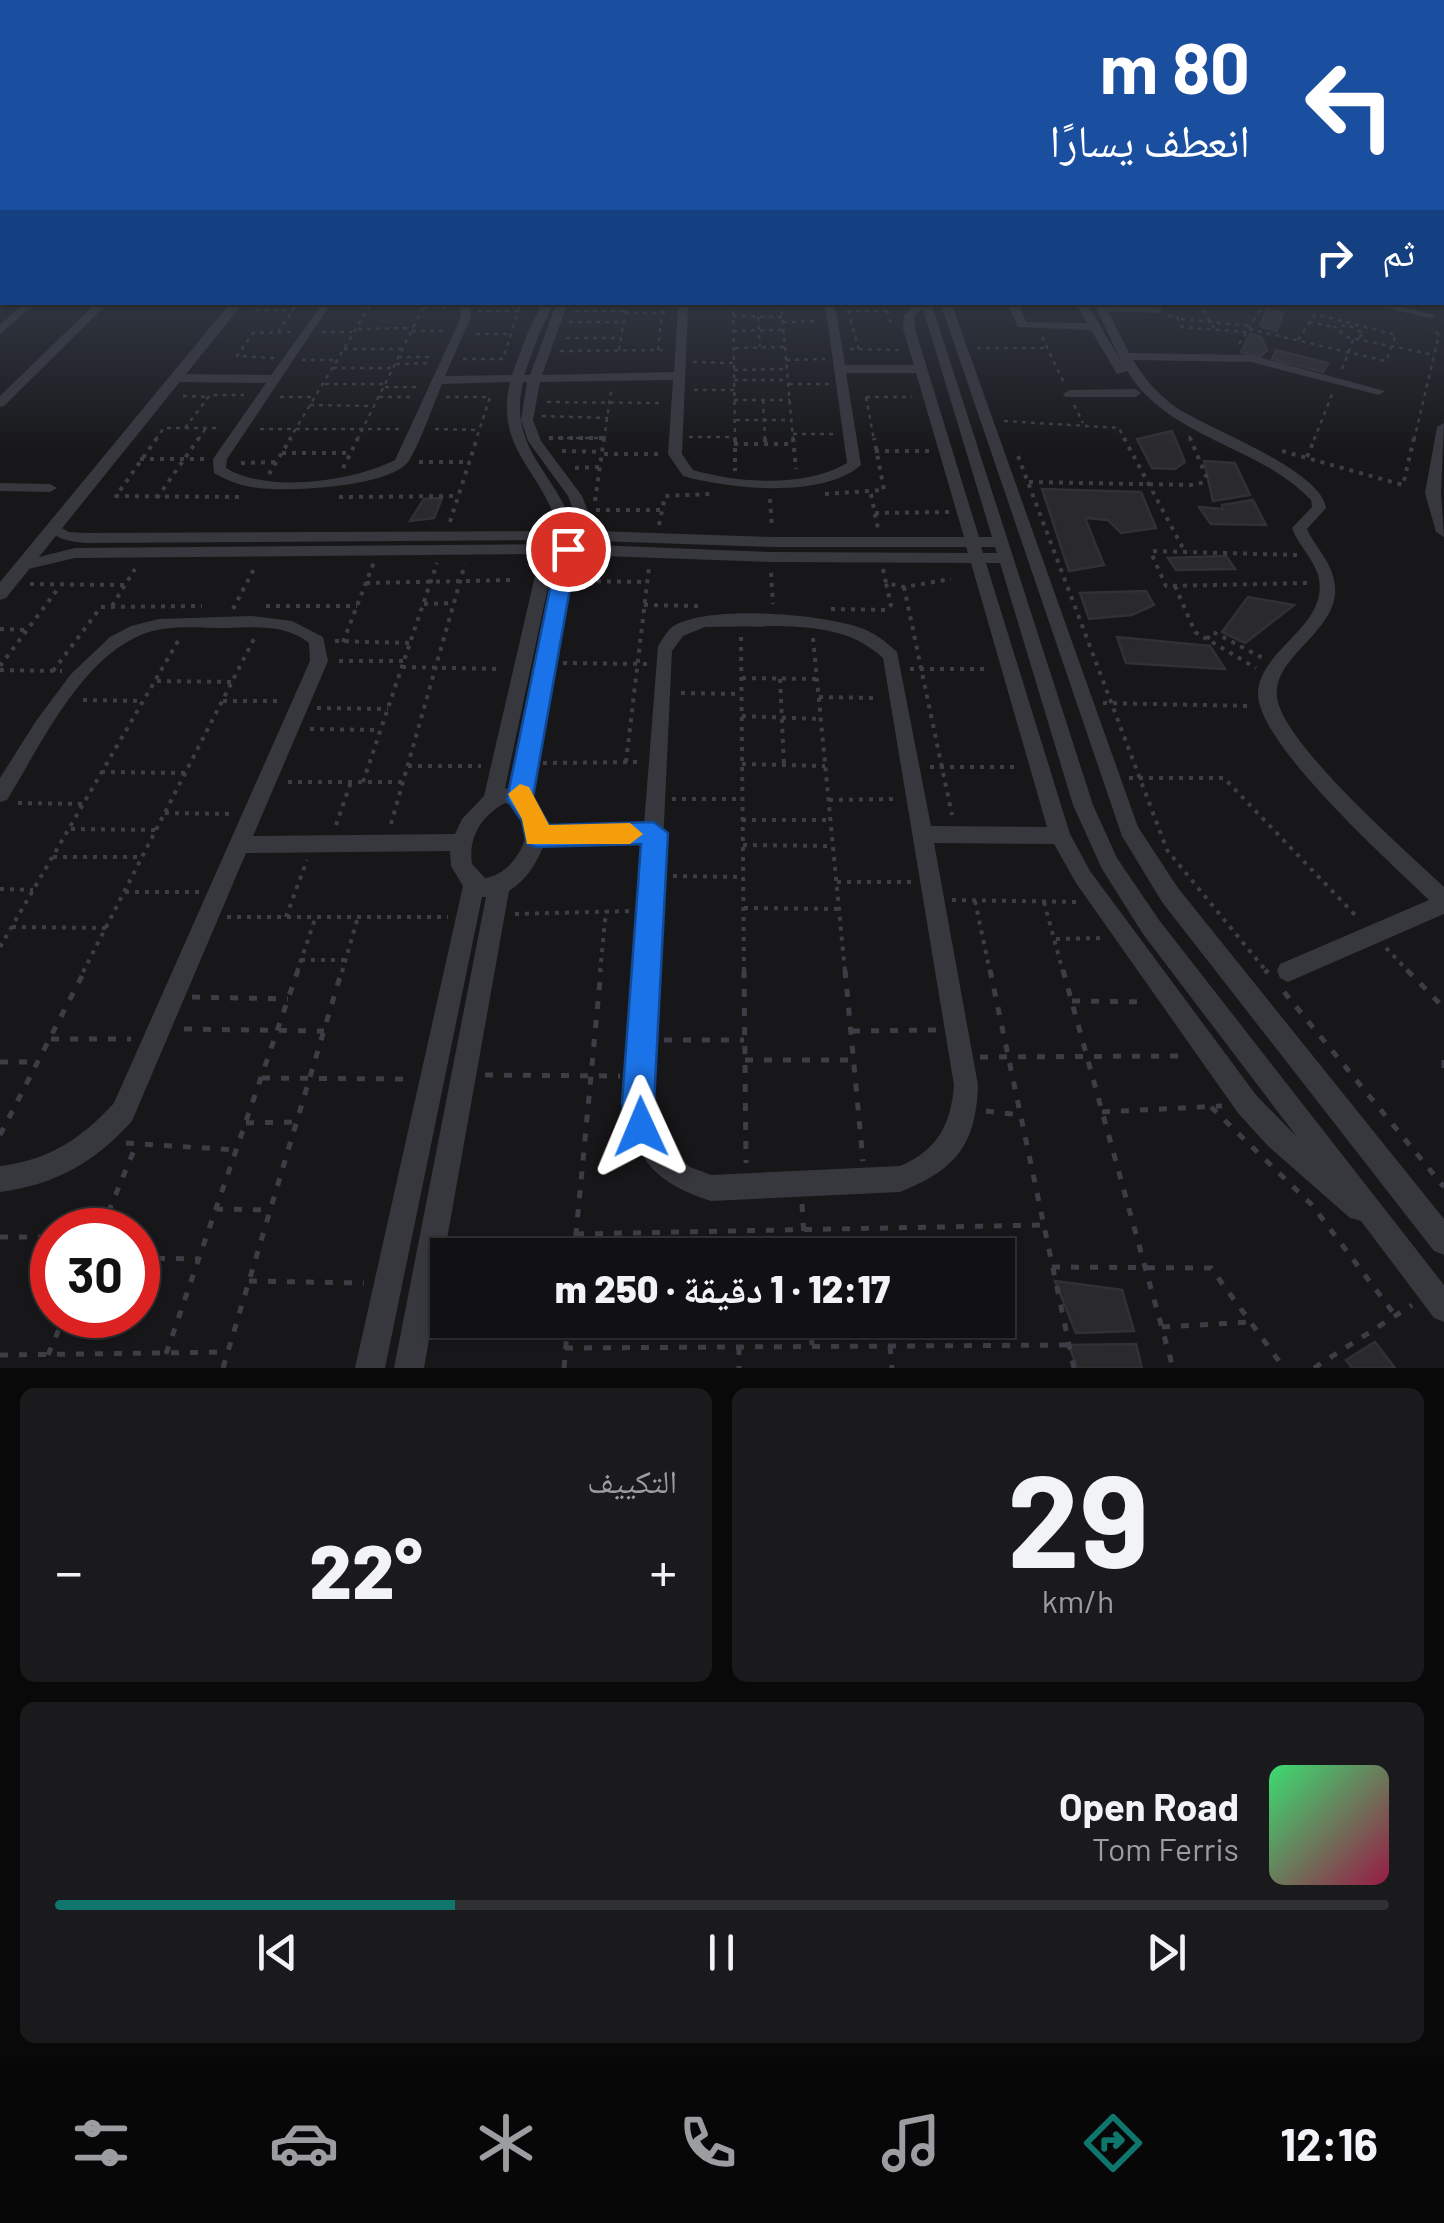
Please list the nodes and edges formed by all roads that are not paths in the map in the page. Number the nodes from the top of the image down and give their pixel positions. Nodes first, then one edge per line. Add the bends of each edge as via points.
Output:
1 (1095, 327) edge
2 (77, 328) edge
3 (217, 328) edge
4 (309, 328) edge
5 (461, 328) edge
6 (548, 328) edge
7 (551, 328) edge
8 (683, 328) edge
9 (833, 328) edge
10 (910, 328) edge
11 (933, 328) edge
12 (956, 328) edge
13 (1111, 328) edge
14 (1125, 356) junction
15 (282, 367) junction
16 (921, 368) junction
17 (842, 372) junction
18 (441, 374) junction
19 (179, 375) junction
20 (528, 376) junction
21 (679, 376) junction
22 (1378, 391) dead end
23 (1135, 393) junction
24 (1069, 394) road end
25 (0, 403) edge
26 (1444, 427) edge
27 (1248, 454) junction
28 (0, 487) edge
29 (50, 488) dead end
30 (54, 528) junction
31 (1444, 532) edge
32 (590, 535) junction
33 (443, 543) junction
34 (561, 544) junction
35 (476, 545) junction
36 (647, 547) junction
37 (975, 548) junction
38 (1005, 550) junction
39 (24, 565) junction
40 (4, 589) edge
41 (8, 799) edge
42 (494, 799) junction
43 (520, 799) junction
44 (654, 833) junction
45 (922, 834) junction
46 (536, 836) junction
47 (1060, 836) junction
48 (461, 842) junction
49 (240, 845) junction
50 (487, 885) junction
51 (1444, 902) edge
52 (481, 916) junction
53 (1281, 980) road end
54 (0, 1179) edge
55 (1384, 1228) junction
56 (1444, 1241) edge
57 (1438, 1299) edge
58 (370, 1368) edge
59 (409, 1368) edge

1 - 23 street
2 - 25 street
3 - 19 street
4 - 15 street
5 - 18 street
6 - 20 street
7 - 20 street
8 - 21 street
9 - 17 street
10 - 16 street
11 - 38 street
12 - 56 street via 997,421 1129,830 1170,895
13 - 14 street
14 - 22 street via 1238,358
14 - 27 street via 1162,403
15 - 18 street via 219,461 225,476 336,483 392,469 408,454
15 - 19 street
16 - 17 street
16 - 37 street
17 - 21 street via 854,464 846,472 797,480 688,473 674,454
18 - 20 street
19 - 30 street
20 - 21 street
20 - 32 street via 533,438 576,496
20 - 34 street via 513,408 515,432 557,498
23 - 24 street
23 - 27 street via 1186,429
26 - 31 street via 1433,492
27 - 51 street via 1318,499 1319,508 1300,528 1327,583 1322,611 1267,690 1268,706 1298,754
28 - 29 street
30 - 33 street via 85,538
30 - 39 street
32 - 34 street
32 - 36 street
33 - 35 street
33 - 39 street via 379,550 62,554
34 - 35 street
34 - 35 street
34 - 36 street
34 - 42 street via 522,670
34 - 43 street via 561,581
36 - 37 street
37 - 38 street
37 - 47 street
38 - 55 street via 1083,805 1109,864
39 - 40 street
41 - 49 street via 82,672 116,639 189,622 295,626 318,651
42 - 43 street
42 - 48 street via 468,822
43 - 46 street via 535,818
44 - 45 street via 664,650 677,632 703,622 740,622 842,625 872,636 890,656
44 - 45 street via 641,1127 666,1169 711,1188 900,1179 929,1169 960,1133 966,1109 962,1057
44 - 46 street
45 - 47 street
46 - 50 street via 522,869
47 - 55 street via 1244,1100 1277,1137
48 - 49 street
48 - 50 street via 460,860
49 - 54 street via 123,1112 99,1141 64,1164
50 - 52 street
51 - 53 street
52 - 58 street via 433,1079
52 - 59 street via 464,1075
55 - 57 street

